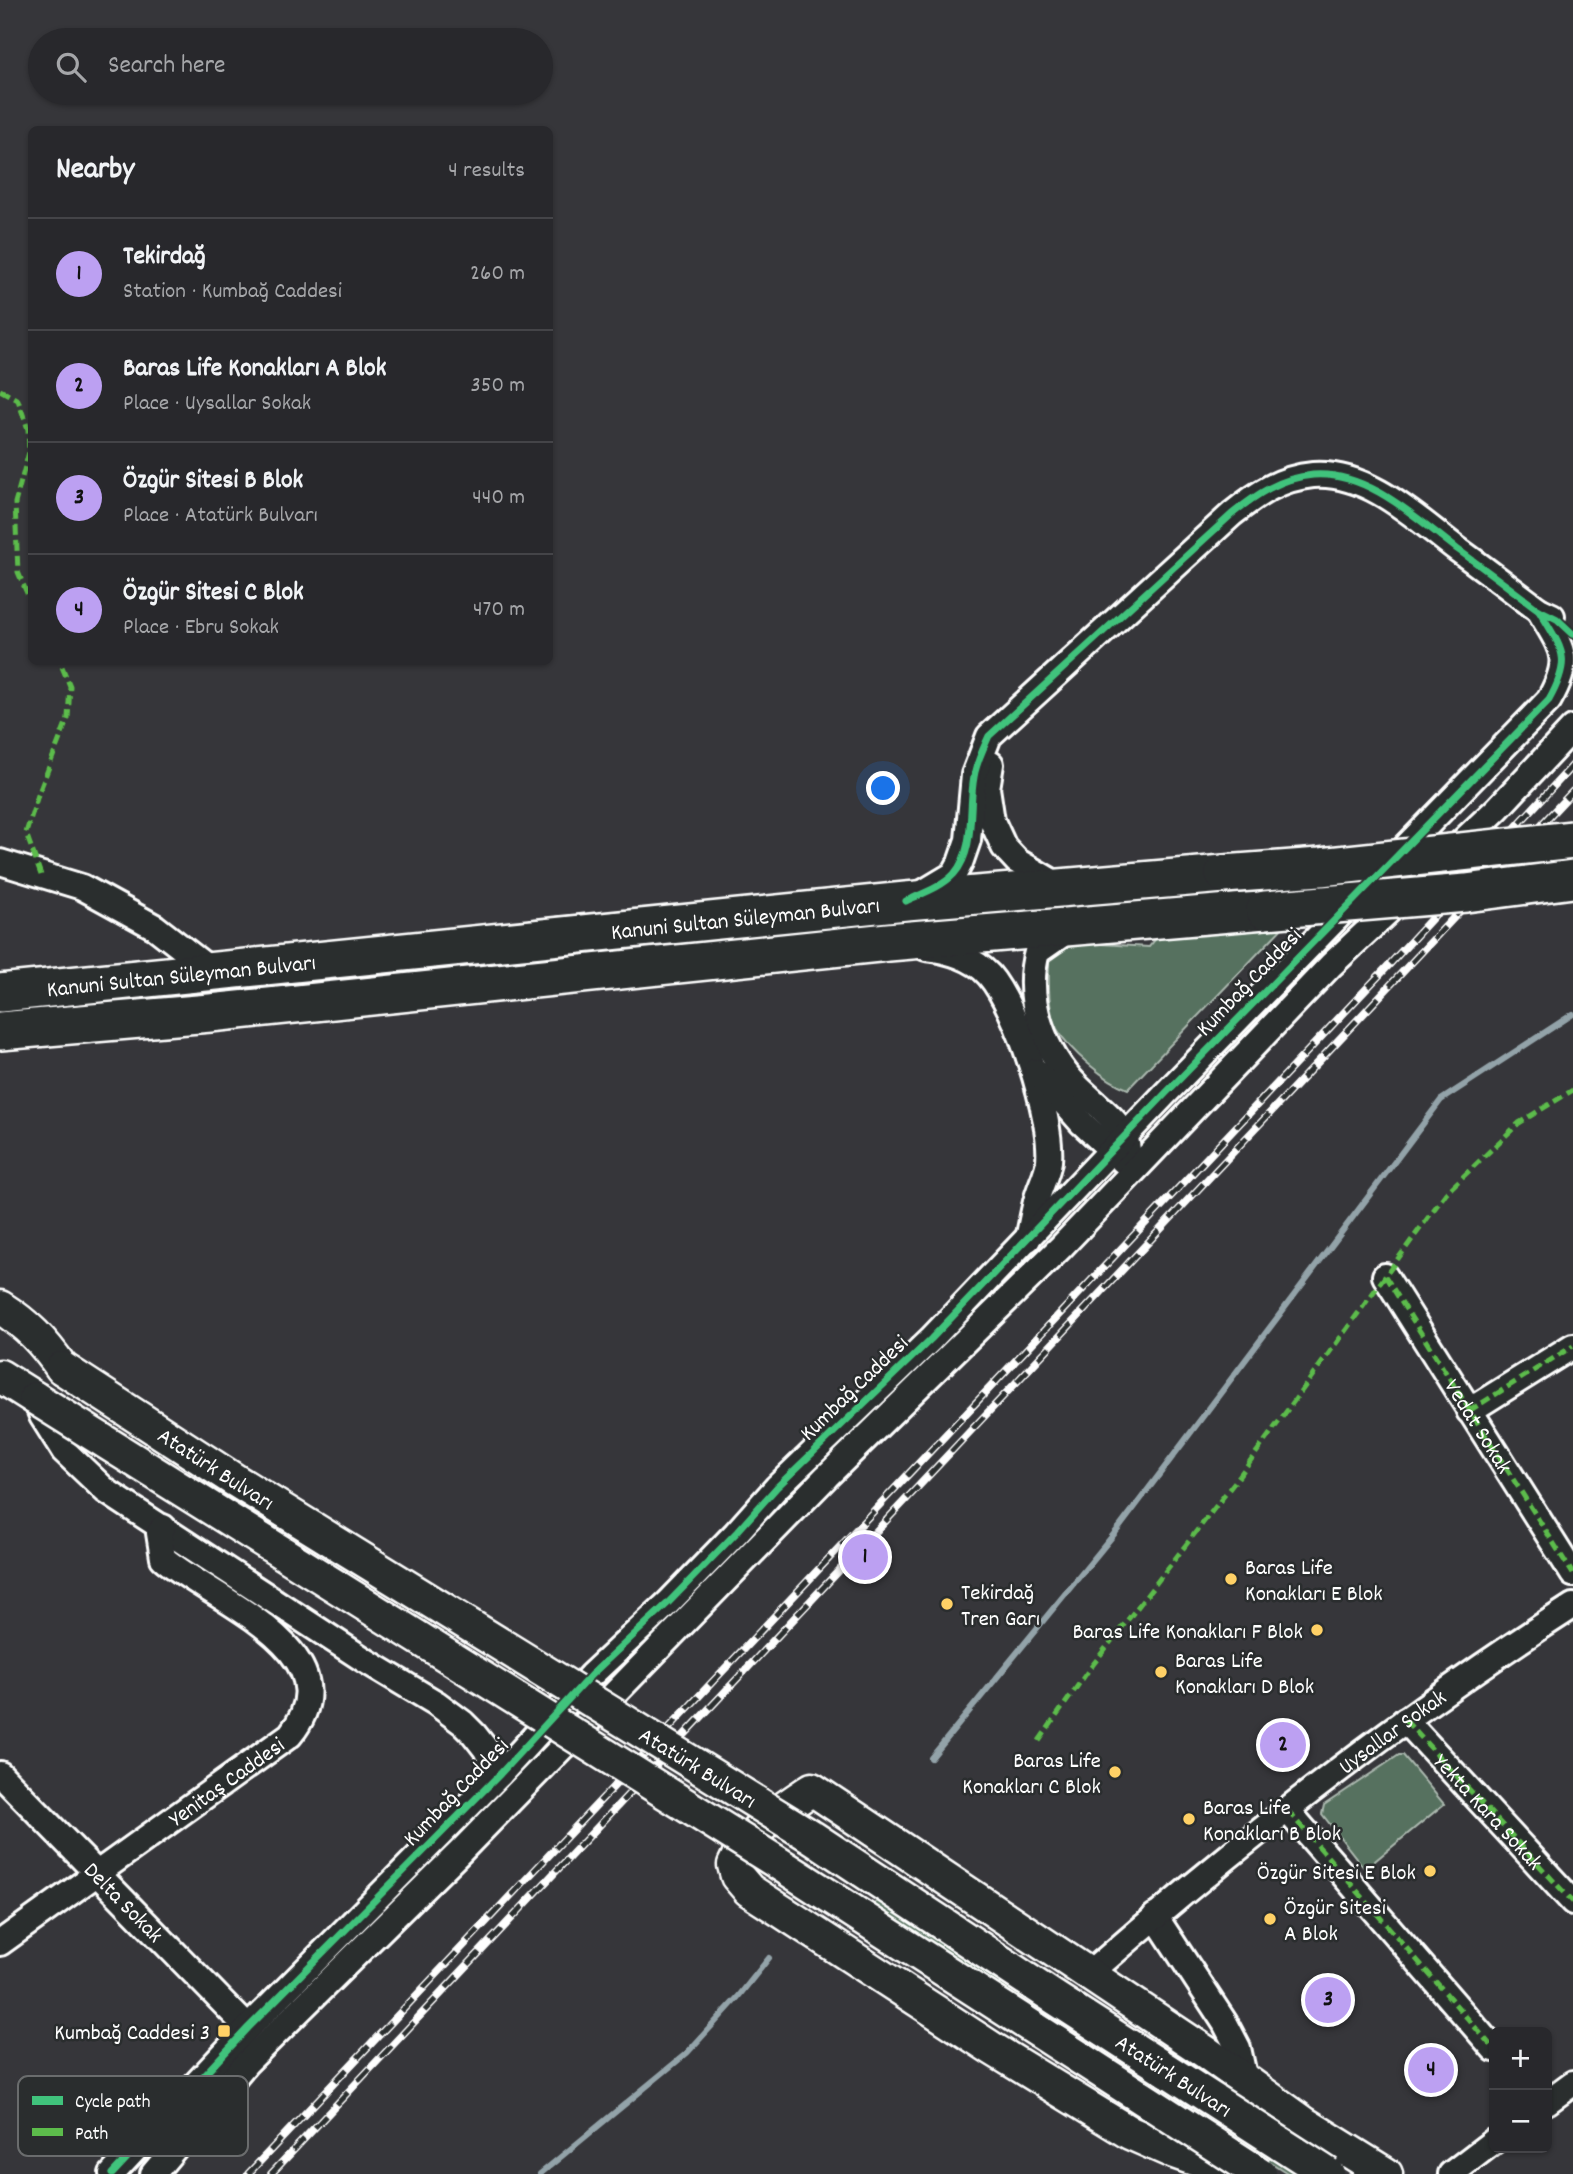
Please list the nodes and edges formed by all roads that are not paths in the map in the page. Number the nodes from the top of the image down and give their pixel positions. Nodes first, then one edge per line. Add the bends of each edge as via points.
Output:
1 (1539, 610) junction
2 (1573, 634) edge
3 (1012, 715) junction
4 (1573, 728) edge
5 (1573, 840) edge
6 (0, 862) edge
7 (1573, 879) edge
8 (1065, 889) junction
9 (906, 901) junction
10 (1084, 924) junction
11 (888, 942) junction
12 (213, 972) junction
13 (0, 993) edge
14 (210, 1013) junction
15 (0, 1031) edge
16 (0, 1049) edge
17 (1033, 1068) junction
18 (1118, 1143) junction
19 (1134, 1170) junction
20 (1028, 1238) junction
21 (1385, 1276) dead end
22 (0, 1307) edge
23 (0, 1325) edge
24 (1573, 1346) edge
25 (62, 1368) junction
26 (0, 1376) edge
27 (35, 1398) junction
28 (1469, 1411) junction
29 (163, 1527) junction
30 (1573, 1574) edge
31 (1573, 1606) edge
32 (1405, 1720) junction
33 (0, 1774) edge
34 (500, 1774) junction
35 (1288, 1811) junction
36 (97, 1874) junction
37 (1573, 1902) edge
38 (1155, 1916) junction
39 (0, 1943) edge
40 (1090, 1973) junction
41 (248, 2028) junction
42 (1489, 2043) edge
43 (203, 2076) edge
44 (235, 2076) edge
45 (1245, 2080) junction
46 (1573, 2083) edge
47 (1552, 2098) edge
48 (1489, 2145) edge
49 (129, 2156) edge
50 (168, 2156) edge
51 (1334, 2165) edge
52 (112, 2174) edge
53 (153, 2174) edge
54 (1237, 2174) edge
55 (1260, 2174) edge
56 (1386, 2174) edge
57 (1451, 2174) edge

1 - 2 street, Kumbağ Caddesi
1 - 3 street, Kumbağ Caddesi via 1373,490 1334,476 1299,477 1261,491 1232,514
1 - 18 street, Kumbağ Caddesi via 1566,662 1563,679 1549,700
3 - 8 street, Kumbağ Caddesi via 991,762 987,788 992,821 1004,847 1017,861
3 - 9 street, Kumbağ Caddesi via 989,736 980,756 968,840 954,874
4 - 19 street, Kumbağ Caddesi via 1497,809 1331,965
5 - 8 highway, Kanuni Sultan Süleyman Bulvarı, bridge
6 - 12 street via 82,887 155,927
7 - 10 highway, Kanuni Sultan Süleyman Bulvarı, bridge
8 - 9 highway, Kanuni Sultan Süleyman Bulvarı
9 - 12 highway, Kanuni Sultan Süleyman Bulvarı
10 - 11 highway, Kanuni Sultan Süleyman Bulvarı
10 - 18 street via 1037,952 1031,971 1033,993 1042,1033 1058,1062
11 - 14 highway, Kanuni Sultan Süleyman Bulvarı
11 - 17 street via 953,953 988,973 1002,993
12 - 13 highway, Kanuni Sultan Süleyman Bulvarı
14 - 15 highway, Kanuni Sultan Süleyman Bulvarı
14 - 16 main road
17 - 18 street via 1082,1123
17 - 20 street via 1049,1161
18 - 19 street
18 - 20 street, Kumbağ Caddesi
19 - 44 street, Kumbağ Caddesi
20 - 34 street, Kumbağ Caddesi via 777,1487 668,1603 591,1675
21 - 28 street, Vedat Sokak
22 - 25 main road via 43,1340
23 - 25 main road, Atatürk Bulvarı
24 - 28 street
25 - 51 main road, Atatürk Bulvarı, bridge via 236,1482 812,1837 1055,1998
26 - 27 main road, Atatürk Bulvarı
27 - 29 street via 64,1451 106,1491
27 - 55 main road, Atatürk Bulvarı, bridge via 775,1861
28 - 30 street, Vedat Sokak
29 - 34 street via 436,1703 463,1723
29 - 36 street, Yenitaş Caddesi via 159,1533 163,1558 283,1640 305,1678 306,1706 289,1735
31 - 32 street, Uysallar Sokak
32 - 35 street, Uysallar Sokak
32 - 37 street, Yekta Kara Sokak
33 - 36 street, Delta Sokak
34 - 41 street, Kumbağ Caddesi
35 - 38 street, Uysallar Sokak
35 - 42 street
36 - 39 street, Yenitaş Caddesi
36 - 41 street, Delta Sokak
38 - 40 street, Uysallar Sokak
38 - 45 street via 1225,2023 1238,2048
40 - 45 main road
40 - 54 main road via 812,1789 758,1827 734,1864 749,1891 1004,2056 1130,2133
41 - 43 street, Kumbağ Caddesi
45 - 51 main road
46 - 47 street
48 - 57 street
49 - 52 street, Kumbağ Caddesi
50 - 53 street, Kumbağ Caddesi
51 - 56 main road

